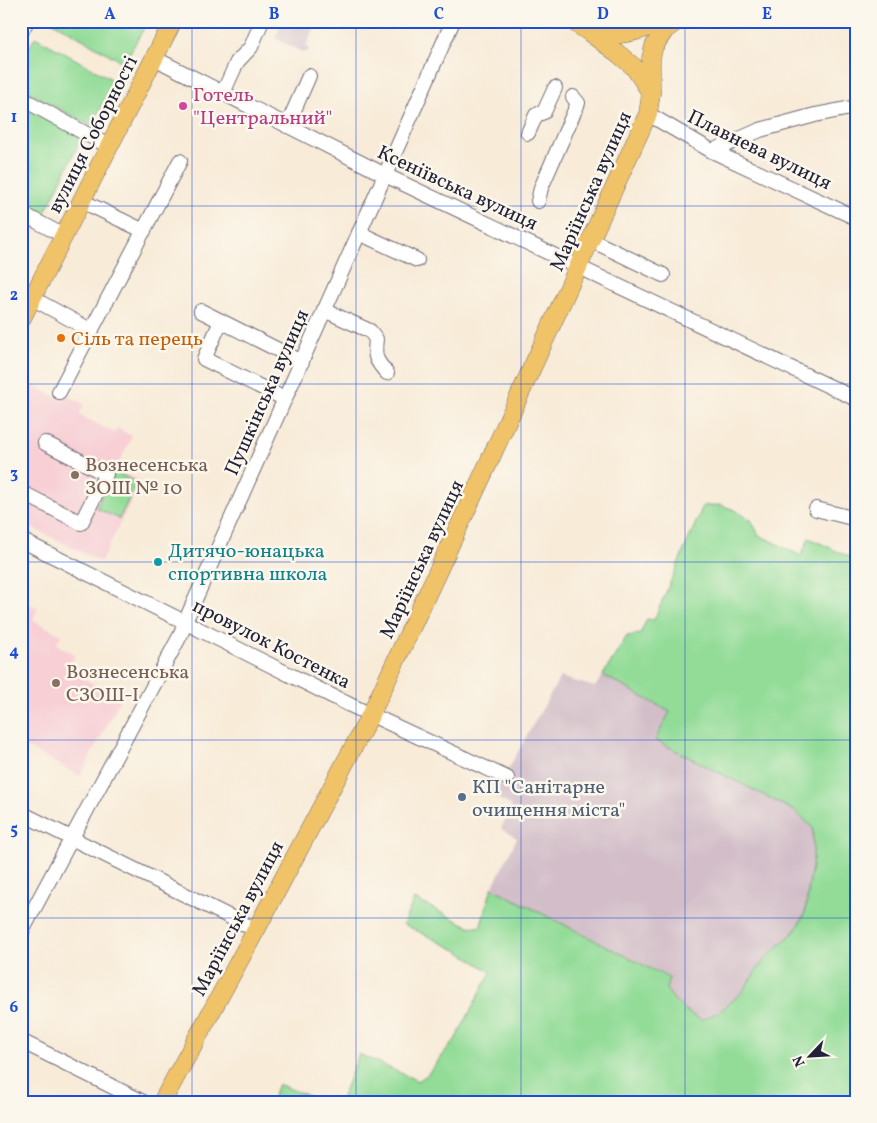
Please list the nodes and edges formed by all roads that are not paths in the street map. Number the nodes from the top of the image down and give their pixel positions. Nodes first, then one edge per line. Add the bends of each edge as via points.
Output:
1 (27, 21) edge
2 (174, 21) edge
3 (262, 21) edge
4 (453, 21) edge
5 (667, 21) edge
6 (677, 21) edge
7 (579, 26) edge
8 (21, 32) edge
9 (154, 58) junction
10 (309, 76) dead end
11 (555, 88) dead end
12 (223, 93) junction
13 (651, 93) junction
14 (573, 97) dead end
15 (21, 98) edge
16 (856, 107) edge
17 (648, 114) junction
18 (287, 126) junction
19 (528, 133) dead end
20 (110, 147) junction
21 (712, 151) junction
22 (180, 161) dead end
23 (385, 175) junction
24 (82, 200) junction
25 (538, 201) dead end
26 (21, 213) edge
27 (856, 218) edge
28 (144, 231) junction
29 (359, 233) junction
30 (64, 236) junction
31 (591, 240) junction
32 (417, 260) dead end
33 (579, 266) junction
34 (664, 275) dead end
35 (32, 298) junction
36 (324, 310) junction
37 (201, 311) dead end
38 (21, 320) edge
39 (221, 321) junction
40 (92, 331) junction
41 (302, 362) junction
42 (387, 373) dead end
43 (59, 392) dead end
44 (285, 399) junction
45 (856, 399) edge
46 (45, 443) dead end
47 (21, 492) edge
48 (816, 509) dead end
49 (856, 519) edge
50 (21, 540) edge
51 (185, 622) junction
52 (371, 714) junction
53 (507, 778) dead end
54 (21, 812) edge
55 (72, 838) junction
56 (256, 930) junction
57 (21, 933) edge
58 (21, 1041) edge
59 (143, 1102) edge
60 (162, 1102) edge

1 - 8 street
2 - 9 main road, вулиця Соборності
3 - 12 street via 251,47 237,62
4 - 23 street, Пушкінська вулиця
5 - 7 main road via 624,34 603,34
6 - 13 main road, Маріїнська вулиця via 665,30 654,46
7 - 13 main road via 634,67
9 - 12 street, Ксеніївська вулиця
9 - 20 main road, вулиця Соборності
10 - 18 street
11 - 19 street via 544,112 536,116
12 - 18 street, Ксеніївська вулиця
13 - 17 main road, Маріїнська вулиця
14 - 25 street via 578,103
15 - 20 street
16 - 21 street via 760,130
17 - 21 street, Плавнева вулиця
17 - 31 main road, Маріїнська вулиця
18 - 23 street, Ксеніївська вулиця
20 - 24 main road, вулиця Соборності
21 - 27 street, Плавнева вулиця
22 - 28 street
23 - 29 street, Пушкінська вулиця
23 - 33 street, Ксеніївська вулиця
24 - 28 street
24 - 30 main road, вулиця Соборності
26 - 30 street
28 - 40 street
29 - 32 street
29 - 36 street, Пушкінська вулиця
30 - 35 main road, вулиця Соборності
31 - 33 main road, Маріїнська вулиця
31 - 34 street
33 - 45 street, Ксеніївська вулиця
33 - 52 main road, Маріїнська вулиця
35 - 38 main road, вулиця Соборності
35 - 40 street
36 - 41 street, Пушкінська вулиця
36 - 42 street via 370,331 376,339 374,353
37 - 39 street
39 - 41 street
39 - 44 street via 204,359
40 - 43 street
41 - 44 street, Пушкінська вулиця
44 - 51 street, Пушкінська вулиця
46 - 47 street via 106,474 81,523
48 - 49 street
50 - 51 street, провулок Костенка
51 - 52 street, провулок Костенка
51 - 55 street, Пушкінська вулиця
52 - 53 street, провулок Костенка
52 - 56 main road, Маріїнська вулиця
54 - 55 street
55 - 56 street
55 - 57 street, Пушкінська вулиця
56 - 60 main road, Маріїнська вулиця
58 - 59 street

